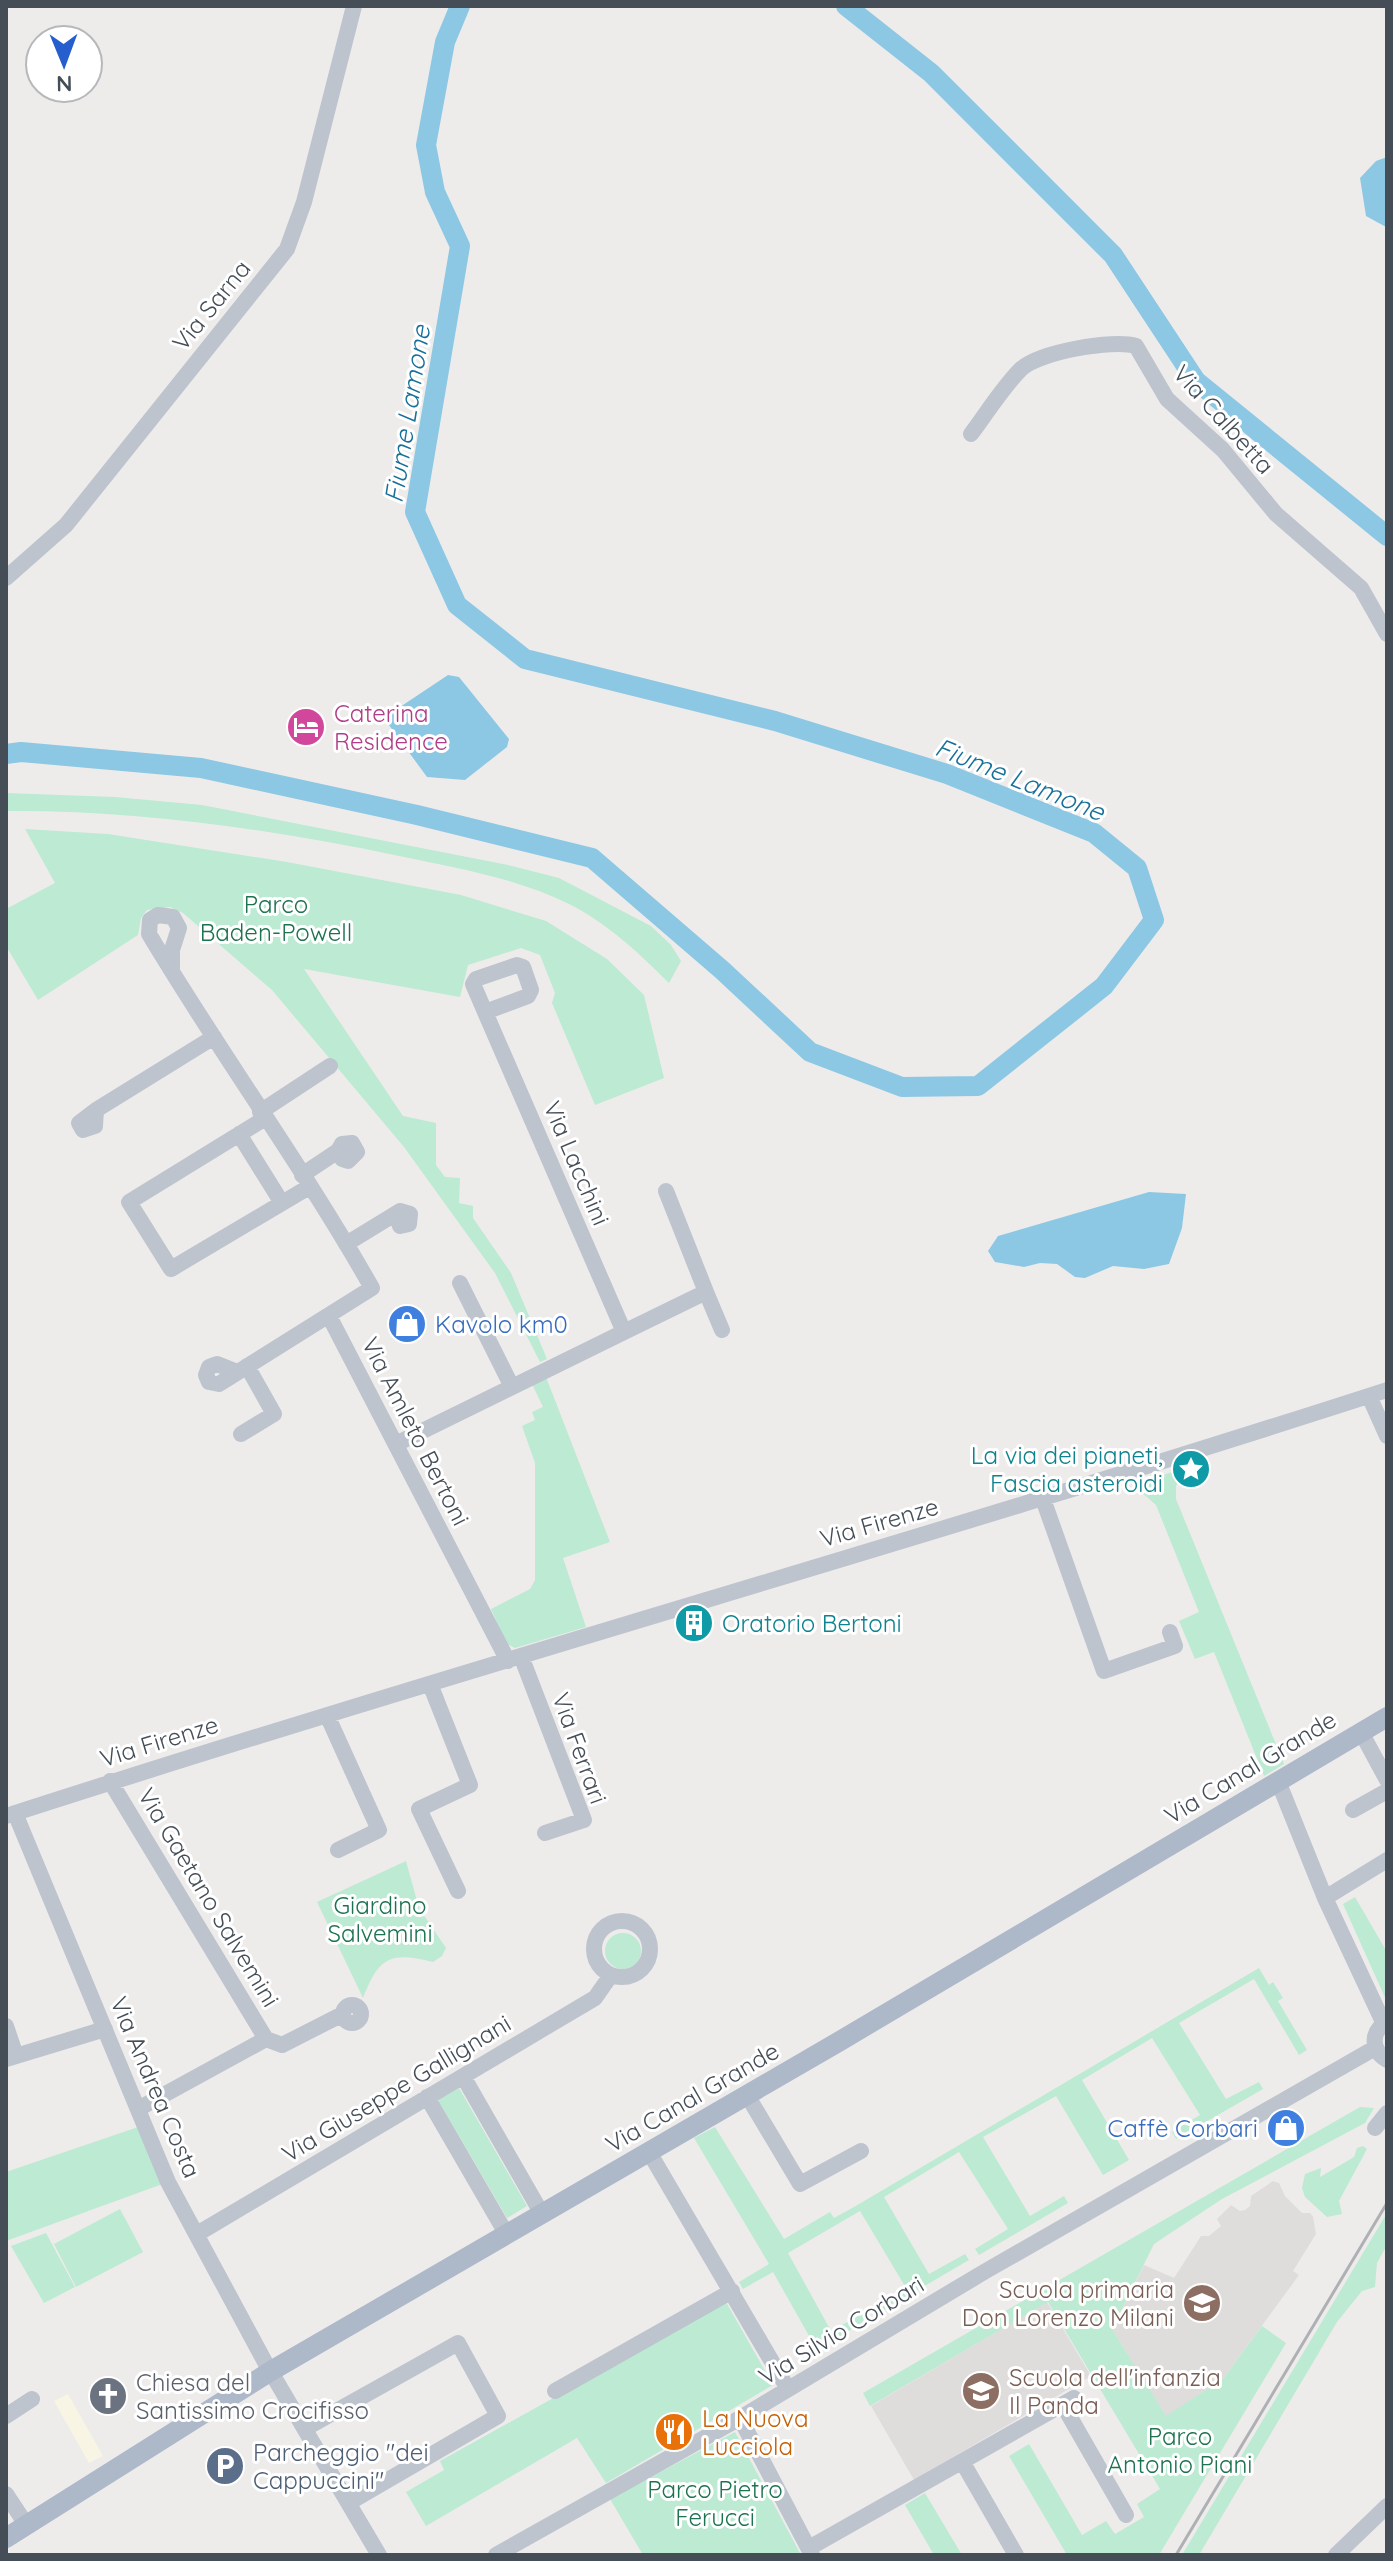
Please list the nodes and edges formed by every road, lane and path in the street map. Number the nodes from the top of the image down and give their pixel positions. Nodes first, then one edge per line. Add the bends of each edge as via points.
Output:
1 (354, 6) edge
2 (971, 434) dead end
3 (6, 578) edge
4 (1387, 634) edge
5 (172, 971) junction
6 (485, 1012) dead end
7 (214, 1037) junction
8 (330, 1066) dead end
9 (96, 1110) dead end
10 (262, 1116) junction
11 (239, 1134) junction
12 (338, 1151) dead end
13 (305, 1181) junction
14 (666, 1191) dead end
15 (282, 1203) junction
16 (396, 1214) dead end
17 (346, 1244) junction
18 (460, 1283) dead end
19 (706, 1292) junction
20 (329, 1316) junction
21 (722, 1330) dead end
22 (624, 1332) junction
23 (512, 1387) junction
24 (1387, 1390) edge
25 (1369, 1396) junction
26 (241, 1434) dead end
27 (1387, 1436) edge
28 (396, 1444) junction
29 (1043, 1499) junction
30 (1175, 1646) dead end
31 (514, 1658) junction
32 (430, 1684) junction
33 (327, 1715) junction
34 (1387, 1717) edge
35 (1361, 1732) junction
36 (1387, 1780) edge
37 (110, 1781) junction
38 (1278, 1781) junction
39 (1387, 1791) edge
40 (1353, 1810) dead end
41 (10, 1814) edge
42 (545, 1833) dead end
43 (338, 1850) dead end
44 (1385, 1865) edge
45 (458, 1891) dead end
46 (1325, 1898) junction
47 (611, 1975) dead end
48 (343, 2014) dead end
49 (1386, 2023) edge
50 (6, 2026) edge
51 (105, 2029) junction
52 (266, 2039) junction
53 (1381, 2054) edge
54 (11, 2058) edge
55 (464, 2078) junction
56 (747, 2095) junction
57 (427, 2097) junction
58 (138, 2109) junction
59 (1387, 2113) edge
60 (1375, 2128) dead end
61 (861, 2151) dead end
62 (649, 2152) junction
63 (542, 2214) junction
64 (197, 2234) junction
65 (507, 2235) junction
66 (732, 2291) junction
67 (271, 2371) junction
68 (788, 2389) junction
69 (555, 2391) dead end
70 (32, 2399) dead end
71 (6, 2416) edge
72 (740, 2418) junction
73 (306, 2428) junction
74 (963, 2463) junction
75 (6, 2494) edge
76 (350, 2502) junction
77 (1387, 2506) edge
78 (1126, 2515) dead end
79 (27, 2526) junction
80 (6, 2538) edge
81 (522, 2549) edge
82 (810, 2552) edge
83 (379, 2555) edge
84 (496, 2555) edge
85 (1016, 2555) edge
86 (1336, 2555) edge

1 - 3 street, Via Sarna via 287,249 66,525
2 - 4 street, Via Calbetta via 1023,367 1083,347 1120,341 1136,346 1167,399 1223,450 1276,514 1361,588
5 - 5 street via 179,928 173,917 158,915 147,927
5 - 7 street
6 - 22 street, Via Lacchini
7 - 9 street
7 - 10 street
8 - 10 street
10 - 11 street
10 - 13 street
11 - 15 street
11 - 15 street via 129,1202 171,1269
12 - 13 street
13 - 15 street
13 - 17 street
14 - 19 street
16 - 17 street
17 - 20 street via 372,1288
18 - 23 street
19 - 21 street
19 - 22 street
20 - 26 street via 242,1369 274,1414
20 - 28 street, Via Amleto Bertoni
22 - 23 street
23 - 28 street
24 - 25 street, Via Firenze
25 - 27 street
25 - 29 street, Via Firenze
28 - 31 street, Via Amleto Bertoni
29 - 30 street via 1104,1671
29 - 31 street, Via Firenze
31 - 32 street, Via Firenze
31 - 42 street, Via Ferrari via 584,1820
32 - 33 street, Via Firenze
32 - 45 street via 470,1785 419,1809
33 - 37 street, Via Firenze
33 - 43 street via 379,1830
34 - 35 main road, Via Canal Grande
35 - 36 street
35 - 38 main road, Via Canal Grande
37 - 41 street, Via Firenze
37 - 52 street, Via Gaetano Salvemini
38 - 46 street, Via Silvio Corbari
38 - 56 main road, Via Canal Grande
39 - 40 street
41 - 51 street, Via Andrea Costa
44 - 46 street
46 - 49 street, Via Silvio Corbari
47 - 55 street, Via Giuseppe Gallignani via 595,1998
48 - 52 street, Via Gaetano Salvemini via 282,2045
49 - 53 street, Via Silvio Corbari via 1376,2031
50 - 54 street
51 - 54 street
51 - 58 street, Via Andrea Costa
52 - 58 street, Via Gaetano Salvemini
53 - 68 street, Via Silvio Corbari
55 - 57 street, Via Giuseppe Gallignani
55 - 63 street
56 - 61 street via 800,2184
56 - 62 main road, Via Canal Grande
57 - 64 street, Via Giuseppe Gallignani
57 - 65 street
58 - 64 street, Via Andrea Costa via 168,2182
59 - 60 street
62 - 63 main road, Via Canal Grande
62 - 66 street
63 - 65 main road, Via Canal Grande
64 - 67 street, Via Andrea Costa
65 - 67 main road, Via Canal Grande
66 - 68 street
66 - 69 street
67 - 73 street, Via Andrea Costa
67 - 79 main road, Via Canal Grande
68 - 72 street, Via Silvio Corbari
70 - 71 street
72 - 81 street, Via Silvio Corbari
72 - 82 street
73 - 76 street, Via Andrea Costa
73 - 76 street via 458,2343 498,2416
74 - 78 street via 1069,2402
74 - 82 street
74 - 85 street
75 - 79 street
76 - 83 street, Via Andrea Costa
77 - 86 street
79 - 80 main road, Via Canal Grande
81 - 84 street, Via Silvio Corbari

